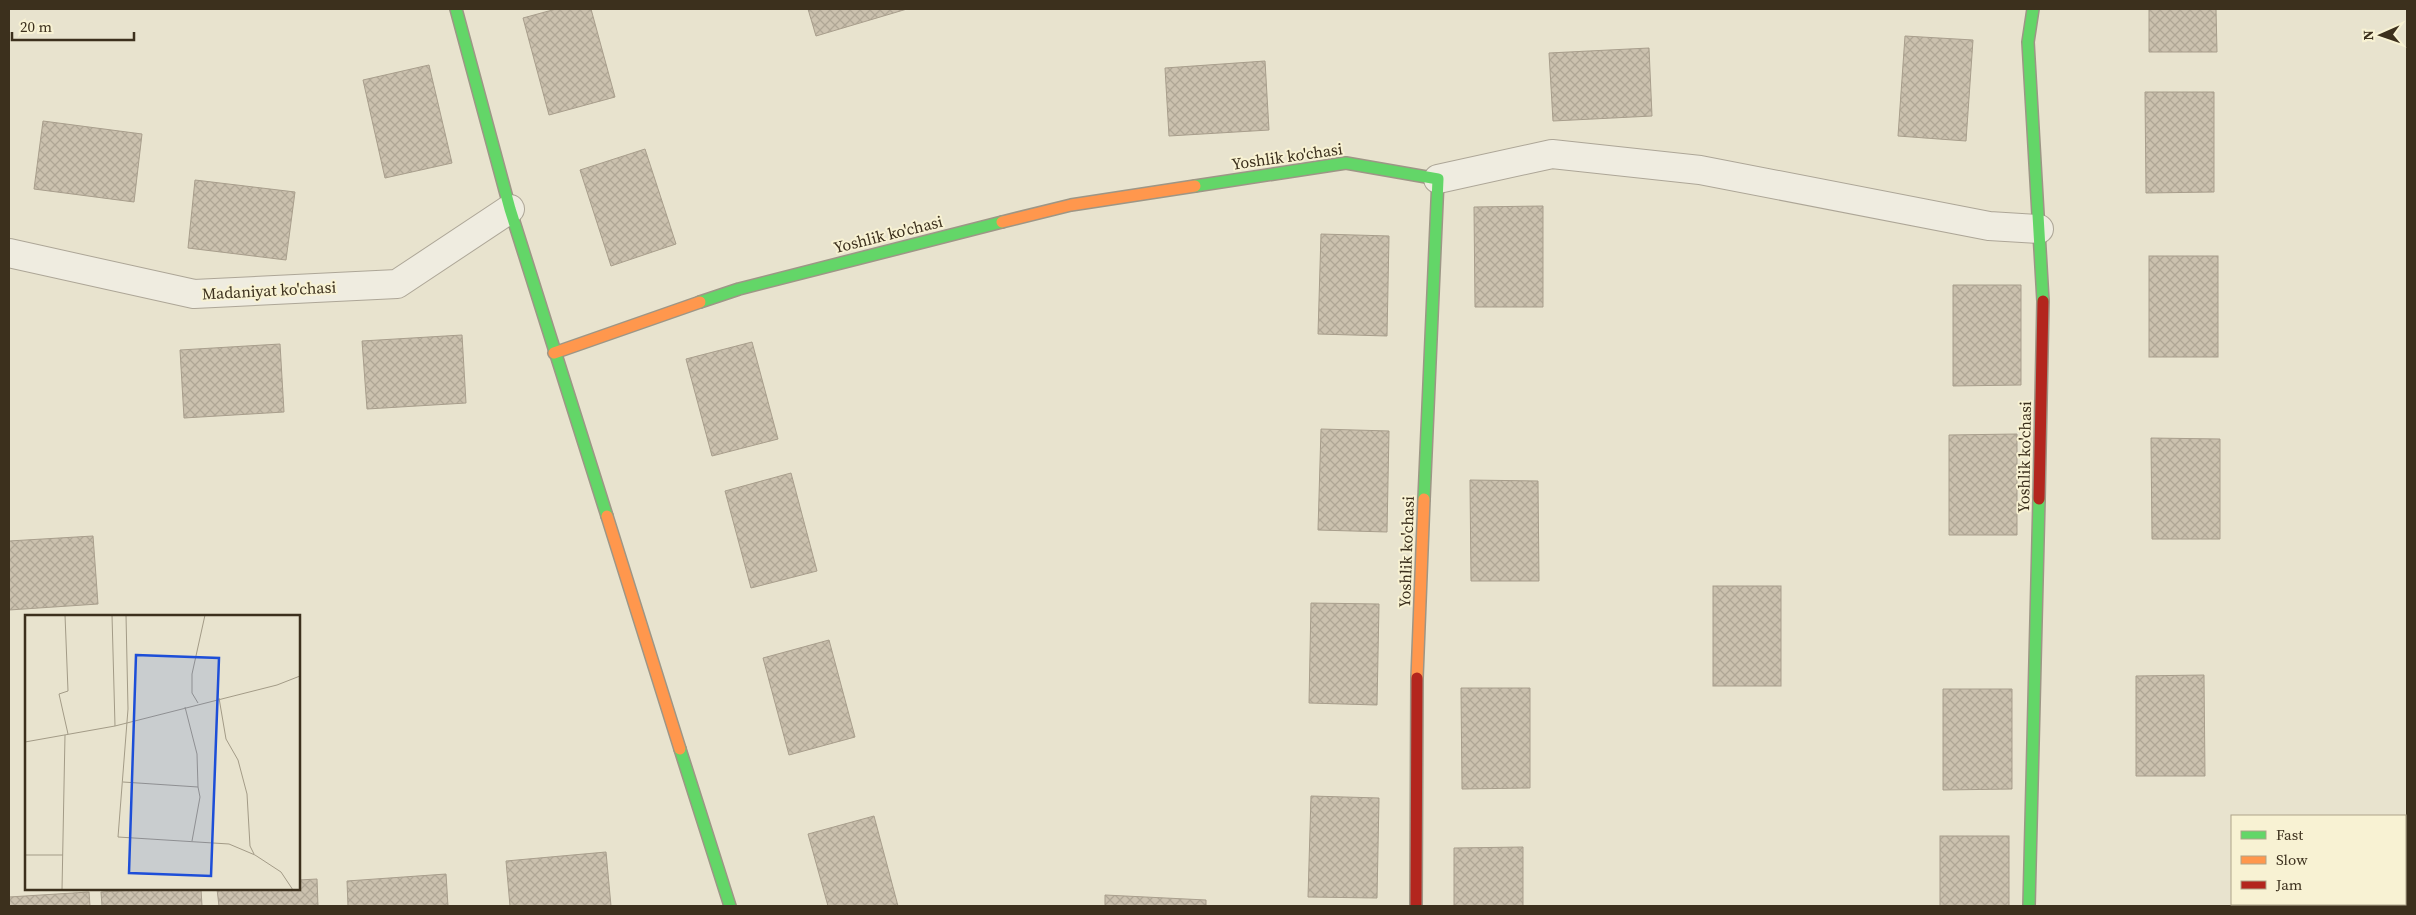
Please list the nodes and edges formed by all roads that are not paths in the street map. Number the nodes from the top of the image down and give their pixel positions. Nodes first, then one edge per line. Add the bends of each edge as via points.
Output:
1 (456, 9) edge
2 (2033, 9) edge
3 (1438, 179) junction
4 (510, 209) junction
5 (2039, 229) junction
6 (9, 253) edge
7 (554, 353) junction
8 (730, 906) edge
9 (1416, 906) edge
10 (2029, 906) edge

1 - 4 street
2 - 5 street, Yoshlik ko'chasi via 2028,42
3 - 5 street via 1552,154 1700,170 1989,226
3 - 7 street, Yoshlik ko'chasi via 1346,163 1071,205 739,289
3 - 9 street, Yoshlik ko'chasi via 1418,672
4 - 6 street, Madaniyat ko'chasi via 397,284 194,294
4 - 7 street
5 - 10 street, Yoshlik ko'chasi via 2044,318
7 - 8 street

